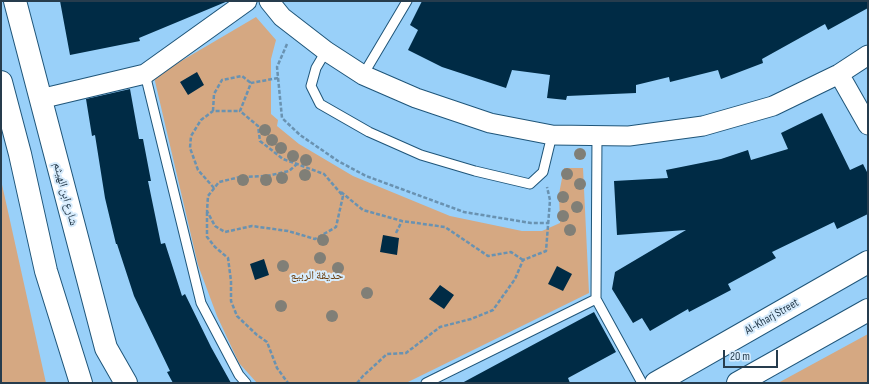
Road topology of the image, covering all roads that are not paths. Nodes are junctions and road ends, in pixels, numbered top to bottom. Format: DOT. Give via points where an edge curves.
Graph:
graph roads {
  1 [pos="15,1"];
  2 [pos="247,1"];
  3 [pos="269,1"];
  4 [pos="407,1"];
  5 [pos="326,51"];
  6 [pos="868,55"];
  7 [pos="145,74"];
  8 [pos="839,74"];
  9 [pos="363,75"];
  10 [pos="1,82"];
  11 [pos="40,99"];
  12 [pos="868,125"];
  13 [pos="552,135"];
  14 [pos="597,135"];
  15 [pos="868,262"];
  16 [pos="596,299"];
  17 [pos="868,310"];
  18 [pos="81,383"];
  19 [pos="126,383"];
  20 [pos="246,383"];
  21 [pos="426,383"];
  22 [pos="642,383"];
  23 [pos="656,383"];
  24 [pos="738,383"];
  1 -- 11 [label="street, شارع ابن الهيثم"];
  2 -- 7 [label="street"];
  3 -- 5 [label="street" via="282,17"];
  4 -- 9 [label="lane"];
  5 -- 9 [label="street"];
  5 -- 13 [label="lane" via="316,68 311,86 320,104 369,132 428,157 530,184 543,172"];
  6 -- 8 [label="street"];
  7 -- 11 [label="street"];
  7 -- 20 [label="lane" via="201,303 239,375"];
  8 -- 12 [label="street"];
  8 -- 14 [label="street" via="773,106 703,126 629,136"];
  9 -- 13 [label="street" via="416,98 490,123"];
  10 -- 18 [label="street" via="46,271"];
  11 -- 19 [label="street, شارع ابن الهيثم" via="106,348"];
  13 -- 14 [label="street"];
  14 -- 16 [label="lane"];
  15 -- 23 [label="street, Al-Kharj Street"];
  16 -- 21 [label="lane"];
  16 -- 22 [label="lane"];
  17 -- 24 [label="street"];
}
